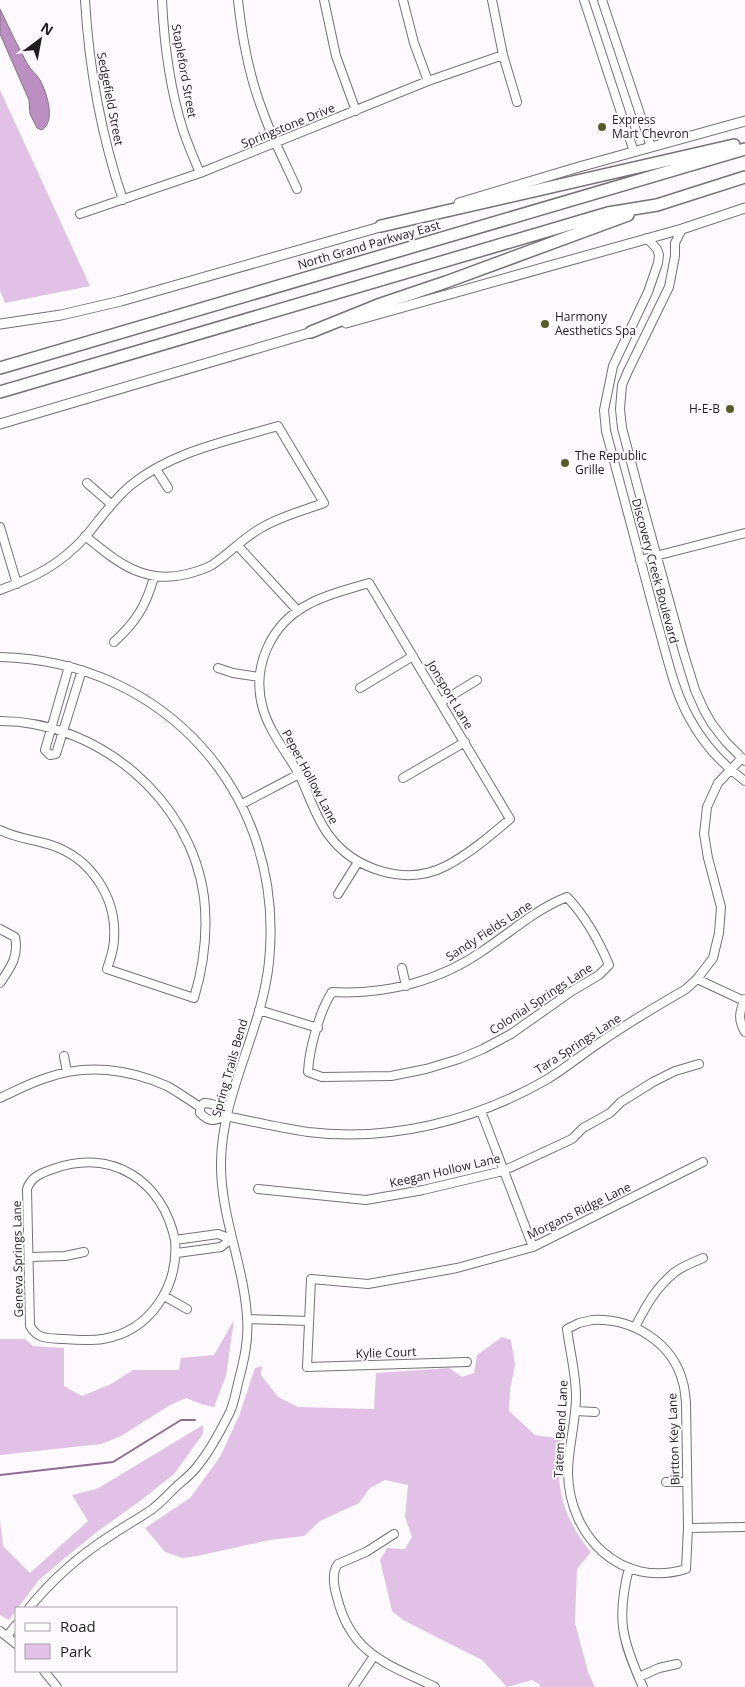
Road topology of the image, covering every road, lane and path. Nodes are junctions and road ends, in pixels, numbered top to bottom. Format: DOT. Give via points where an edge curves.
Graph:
graph roads {
  1 [pos="85,0"];
  2 [pos="162,0"];
  3 [pos="238,0"];
  4 [pos="324,0"];
  5 [pos="404,0"];
  6 [pos="492,0"];
  7 [pos="584,0"];
  8 [pos="602,0"];
  9 [pos="503,55"];
  10 [pos="428,81"];
  11 [pos="517,102"];
  12 [pos="356,111"];
  13 [pos="745,121"];
  14 [pos="745,142"];
  15 [pos="277,143"];
  16 [pos="651,147"];
  17 [pos="745,149"];
  18 [pos="634,152"];
  19 [pos="200,173"];
  20 [pos="745,177"];
  21 [pos="298,189"];
  22 [pos="123,200"];
  23 [pos="657,204"];
  24 [pos="745,208"];
  25 [pos="80,214"];
  26 [pos="381,226"];
  27 [pos="682,229"];
  28 [pos="647,238"];
  29 [pos="0,324"];
  30 [pos="310,332"];
  31 [pos="0,368"];
  32 [pos="0,392"];
  33 [pos="0,424"];
  34 [pos="156,469"];
  35 [pos="87,483"];
  36 [pos="168,488"];
  37 [pos="111,504"];
  38 [pos="0,527"];
  39 [pos="745,533"];
  40 [pos="86,536"];
  41 [pos="238,546"];
  42 [pos="656,556"];
  43 [pos="640,560"];
  44 [pos="154,577"];
  45 [pos="370,583"];
  46 [pos="17,584"];
  47 [pos="0,590"];
  48 [pos="298,611"];
  49 [pos="114,642"];
  50 [pos="683,651"];
  51 [pos="666,654"];
  52 [pos="0,656"];
  53 [pos="414,656"];
  54 [pos="69,666"];
  55 [pos="218,668"];
  56 [pos="82,670"];
  57 [pos="259,677"];
  58 [pos="477,680"];
  59 [pos="360,688"];
  60 [pos="441,702"];
  61 [pos="0,722"];
  62 [pos="50,728"];
  63 [pos="64,732"];
  64 [pos="465,742"];
  65 [pos="743,760"];
  66 [pos="730,770"];
  67 [pos="299,774"];
  68 [pos="403,778"];
  69 [pos="745,781"];
  70 [pos="242,804"];
  71 [pos="510,820"];
  72 [pos="0,830"];
  73 [pos="358,862"];
  74 [pos="338,894"];
  75 [pos="0,929"];
  76 [pos="609,965"];
  77 [pos="402,968"];
  78 [pos="697,980"];
  79 [pos="0,983"];
  80 [pos="406,986"];
  81 [pos="744,1000"];
  82 [pos="259,1010"];
  83 [pos="318,1028"];
  84 [pos="745,1032"];
  85 [pos="64,1056"];
  86 [pos="699,1064"];
  87 [pos="67,1072"];
  88 [pos="0,1098"];
  89 [pos="200,1107"];
  90 [pos="481,1111"];
  91 [pos="226,1116"];
  92 [pos="703,1162"];
  93 [pos="503,1171"];
  94 [pos="258,1189"];
  95 [pos="196,1237"];
  96 [pos="231,1239"];
  97 [pos="175,1240"];
  98 [pos="533,1247"];
  99 [pos="199,1250"];
  100 [pos="84,1252"];
  101 [pos="176,1254"];
  102 [pos="30,1257"];
  103 [pos="703,1258"];
  104 [pos="164,1296"];
  105 [pos="187,1309"];
  106 [pos="247,1319"];
  107 [pos="309,1321"];
  108 [pos="635,1327"];
  109 [pos="467,1362"];
  110 [pos="575,1411"];
  111 [pos="596,1412"];
  112 [pos="666,1482"];
  113 [pos="687,1482"];
  114 [pos="745,1527"];
  115 [pos="688,1528"];
  116 [pos="394,1534"];
  117 [pos="629,1568"];
  118 [pos="686,1569"];
  119 [pos="30,1607"];
  120 [pos="15,1626"];
  121 [pos="3,1634"];
  122 [pos="15,1643"];
  123 [pos="374,1656"];
  124 [pos="677,1664"];
  125 [pos="45,1672"];
  126 [pos="639,1677"];
  127 [pos="57,1687"];
  128 [pos="353,1687"];
  129 [pos="435,1687"];
  130 [pos="644,1687"];
  1 -- 22 [label="street, Sedgefield Street" via="100,114"];
  2 -- 19 [label="street, Stapleford Street" via="175,98 183,130"];
  3 -- 15 [label="street" via="249,68 263,113"];
  4 -- 12 [label="street" via="336,56"];
  5 -- 10 [label="street" via="414,43"];
  6 -- 9 [label="street"];
  7 -- 18 [label="street"];
  8 -- 16 [label="street"];
  9 -- 10 [label="street, Springstone Drive"];
  9 -- 11 [label="street"];
  10 -- 12 [label="street, Springstone Drive"];
  12 -- 15 [label="street, Springstone Drive"];
  13 -- 16 [label="main road, North Grand Parkway East"];
  14 -- 26 [label="highway"];
  15 -- 19 [label="street, Springstone Drive"];
  15 -- 21 [label="street"];
  16 -- 18 [label="main road, North Grand Parkway East"];
  17 -- 31 [label="highway, North Grand Parkway East"];
  18 -- 26 [label="main road, North Grand Parkway East"];
  19 -- 22 [label="street, Springstone Drive"];
  20 -- 23 [label="highway"];
  22 -- 25 [label="street, Springstone Drive"];
  23 -- 30 [label="highway"];
  23 -- 32 [label="highway" via="608,213"];
  24 -- 27 [label="main road"];
  26 -- 29 [label="main road, North Grand Parkway East" via="121,301 61,315"];
  27 -- 28 [label="main road"];
  27 -- 42 [label="street, Discovery Creek Boulevard" via="674,243 674,266 669,287 628,371 622,386 620,409"];
  28 -- 30 [label="main road"];
  28 -- 43 [label="street, Discovery Creek Boulevard" via="659,255 656,269 613,366 604,410 606,431"];
  30 -- 33 [label="main road"];
  34 -- 36 [label="street"];
  34 -- 37 [label="street" via="132,484"];
  34 -- 41 [label="street" via="182,456 278,426 324,504 283,516"];
  35 -- 37 [label="street"];
  37 -- 40 [label="street"];
  38 -- 46 [label="street"];
  39 -- 42 [label="street"];
  40 -- 44 [label="street" via="113,559"];
  40 -- 46 [label="street" via="50,568"];
  41 -- 44 [label="street" via="211,566 196,572"];
  41 -- 48 [label="street"];
  42 -- 43 [label="street"];
  42 -- 50 [label="street, Discovery Creek Boulevard"];
  43 -- 51 [label="street, Discovery Creek Boulevard"];
  44 -- 49 [label="street" via="140,614"];
  45 -- 48 [label="street, Peper Hollow Lane" via="309,604"];
  45 -- 53 [label="street, Jonsport Lane"];
  46 -- 47 [label="street"];
  48 -- 57 [label="street, Peper Hollow Lane" via="273,635 266,648"];
  50 -- 51 [label="street"];
  50 -- 65 [label="street, Discovery Creek Boulevard" via="704,710"];
  51 -- 66 [label="street, Discovery Creek Boulevard" via="689,718"];
  52 -- 54 [label="street, Spring Trails Bend"];
  53 -- 59 [label="street"];
  53 -- 60 [label="street, Jonsport Lane"];
  54 -- 56 [label="street, Spring Trails Bend"];
  54 -- 62 [label="street"];
  55 -- 57 [label="street"];
  56 -- 63 [label="street"];
  56 -- 70 [label="street, Spring Trails Bend" via="110,680 153,703 189,732 216,764"];
  57 -- 67 [label="street, Peper Hollow Lane" via="260,694 269,724"];
  58 -- 60 [label="street"];
  60 -- 64 [label="street, Jonsport Lane"];
  61 -- 62 [label="street"];
  62 -- 63 [label="street"];
  62 -- 63 [label="street" via="45,750 50,755 56,754"];
  63 -- 72 [label="street" via="100,748 143,780 171,814 188,843 203,896 206,924 204,952 194,998 107,969 113,951 114,923 111,905 94,875 67,852"];
  64 -- 68 [label="street"];
  64 -- 71 [label="street, Jonsport Lane"];
  65 -- 66 [label="street, Tara Springs Lane"];
  66 -- 69 [label="street, Discovery Creek Boulevard"];
  66 -- 78 [label="street, Tara Springs Lane" via="714,790 705,816 708,858 721,908 713,958"];
  67 -- 70 [label="street"];
  67 -- 73 [label="street, Peper Hollow Lane" via="328,835"];
  70 -- 82 [label="street, Spring Trails Bend" via="255,835 268,882 269,966"];
  71 -- 73 [label="street, Peper Hollow Lane" via="463,855 427,872 404,875"];
  73 -- 74 [label="street"];
  75 -- 79 [label="street" via="15,937 17,948"];
  76 -- 80 [label="street, Sandy Fields Lane" via="577,908 567,897 458,966"];
  76 -- 83 [label="street, Colonial Springs Lane" via="511,1034 460,1059 426,1069 391,1076 322,1077 308,1072 309,1056"];
  77 -- 80 [label="street"];
  78 -- 81 [label="street"];
  78 -- 90 [label="street, Tara Springs Lane" via="546,1080"];
  80 -- 83 [label="street, Sandy Fields Lane" via="364,993 332,992 324,1004"];
  81 -- 84 [label="street" via="739,1019"];
  82 -- 83 [label="street"];
  82 -- 91 [label="street, Spring Trails Bend"];
  85 -- 87 [label="street"];
  86 -- 93 [label="street, Keegan Hollow Lane" via="653,1082 572,1138"];
  87 -- 88 [label="street" via="47,1077"];
  87 -- 89 [label="street" via="88,1069 126,1072 169,1087"];
  89 -- 91 [label="street" via="211,1103"];
  89 -- 91 [label="street" via="200,1113 206,1119 214,1121"];
  90 -- 91 [label="street, Tara Springs Lane" via="427,1126 356,1134 309,1132"];
  90 -- 93 [label="street"];
  91 -- 96 [label="street, Spring Trails Bend" via="221,1161"];
  92 -- 98 [label="street, Morgans Ridge Lane"];
  93 -- 94 [label="street, Keegan Hollow Lane" via="366,1200"];
  93 -- 98 [label="street"];
  95 -- 96 [label="street" via="218,1234"];
  95 -- 97 [label="street"];
  95 -- 99 [label="street"];
  96 -- 99 [label="street" via="221,1247"];
  96 -- 106 [label="street, Spring Trails Bend"];
  97 -- 101 [label="street"];
  97 -- 102 [label="street, Geneva Springs Lane" via="167,1212 147,1186 116,1166 79,1162 48,1171 29,1183"];
  98 -- 107 [label="street, Morgans Ridge Lane" via="457,1268 368,1284 311,1279"];
  99 -- 101 [label="street"];
  100 -- 102 [label="street"];
  101 -- 104 [label="street" via="174,1272"];
  102 -- 104 [label="street, Geneva Springs Lane" via="30,1326 41,1337 85,1341 121,1334 150,1315"];
  103 -- 108 [label="street" via="676,1271 661,1285 650,1298"];
  104 -- 105 [label="street"];
  106 -- 107 [label="street"];
  106 -- 119 [label="street, Spring Trails Bend" via="245,1359 231,1410 199,1465 153,1509 83,1554"];
  107 -- 109 [label="street, Kylie Court" via="307,1367"];
  108 -- 110 [label="street, Tatem Bend Lane" via="604,1320 579,1323 567,1329 575,1376"];
  108 -- 113 [label="street, Birtton Key Lane" via="666,1350 684,1383"];
  110 -- 111 [label="street"];
  110 -- 117 [label="street, Tatem Bend Lane" via="568,1472 573,1506 580,1523 598,1548"];
  112 -- 113 [label="street"];
  113 -- 115 [label="street, Birtton Key Lane"];
  114 -- 115 [label="street"];
  115 -- 118 [label="street, Birtton Key Lane"];
  116 -- 123 [label="street" via="335,1568 339,1609 356,1640"];
  117 -- 118 [label="street, Tatem Bend Lane" via="655,1574 671,1574"];
  117 -- 126 [label="street" via="622,1597 622,1616 625,1639"];
  120 -- 121 [label="street"];
  121 -- 122 [label="street"];
  123 -- 128 [label="street"];
  123 -- 129 [label="street"];
  124 -- 126 [label="street"];
  125 -- 127 [label="street"];
  126 -- 130 [label="street"];
}
